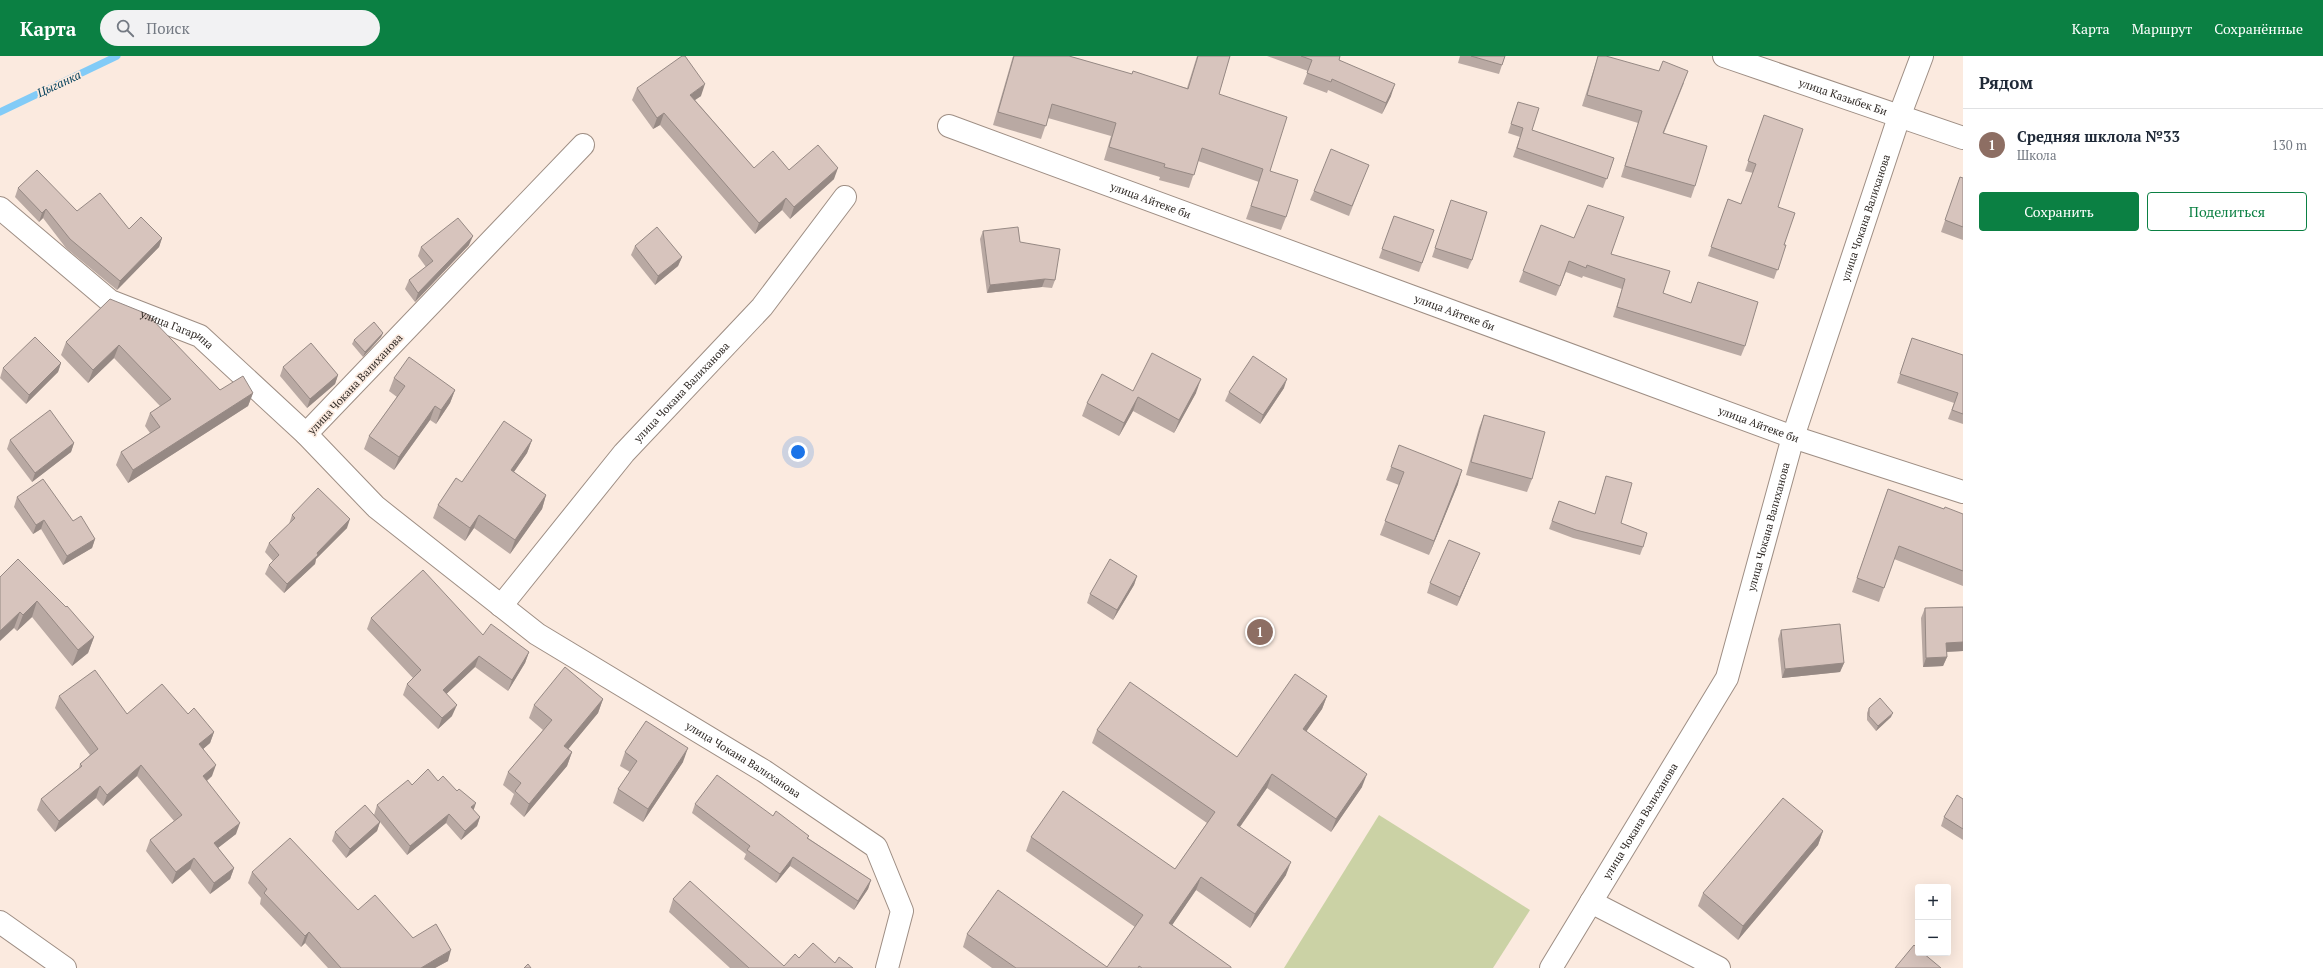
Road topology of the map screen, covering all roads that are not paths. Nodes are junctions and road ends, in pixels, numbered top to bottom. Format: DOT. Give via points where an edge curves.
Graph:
graph roads {
  1 [pos="1724,56"];
  2 [pos="1922,56"];
  3 [pos="1899,117"];
  4 [pos="949,126"];
  5 [pos="1963,138"];
  6 [pos="583,145"];
  7 [pos="845,197"];
  8 [pos="0,208"];
  9 [pos="306,434"];
  10 [pos="1793,437"];
  11 [pos="1963,492"];
  12 [pos="501,606"];
  13 [pos="1591,902"];
  14 [pos="0,922"];
  15 [pos="63,968"];
  16 [pos="887,968"];
  17 [pos="1551,968"];
  18 [pos="1719,968"];
  1 -- 3 [label="street, улица Казыбек Би"];
  2 -- 3 [label="street, улица Чокана Валиханова"];
  3 -- 5 [label="street, улица Казыбек Би"];
  3 -- 10 [label="street, улица Чокана Валиханова"];
  4 -- 10 [label="street, улица Айтеке би"];
  6 -- 9 [label="street, улица Чокана Валиханова"];
  7 -- 12 [label="street, улица Чокана Валиханова" via="762,307 624,453"];
  8 -- 9 [label="street, улица Гагарина" via="110,302 200,336"];
  9 -- 12 [label="street, улица Чокана Валиханова" via="376,507"];
  10 -- 11 [label="street, улица Айтеке би"];
  10 -- 13 [label="street, улица Чокана Валиханова" via="1727,678"];
  12 -- 16 [label="street, улица Чокана Валиханова" via="537,634 764,771 876,846 902,911"];
  13 -- 17 [label="street, улица Чокана Валиханова"];
  13 -- 18 [label="street"];
  14 -- 15 [label="street"];
}
